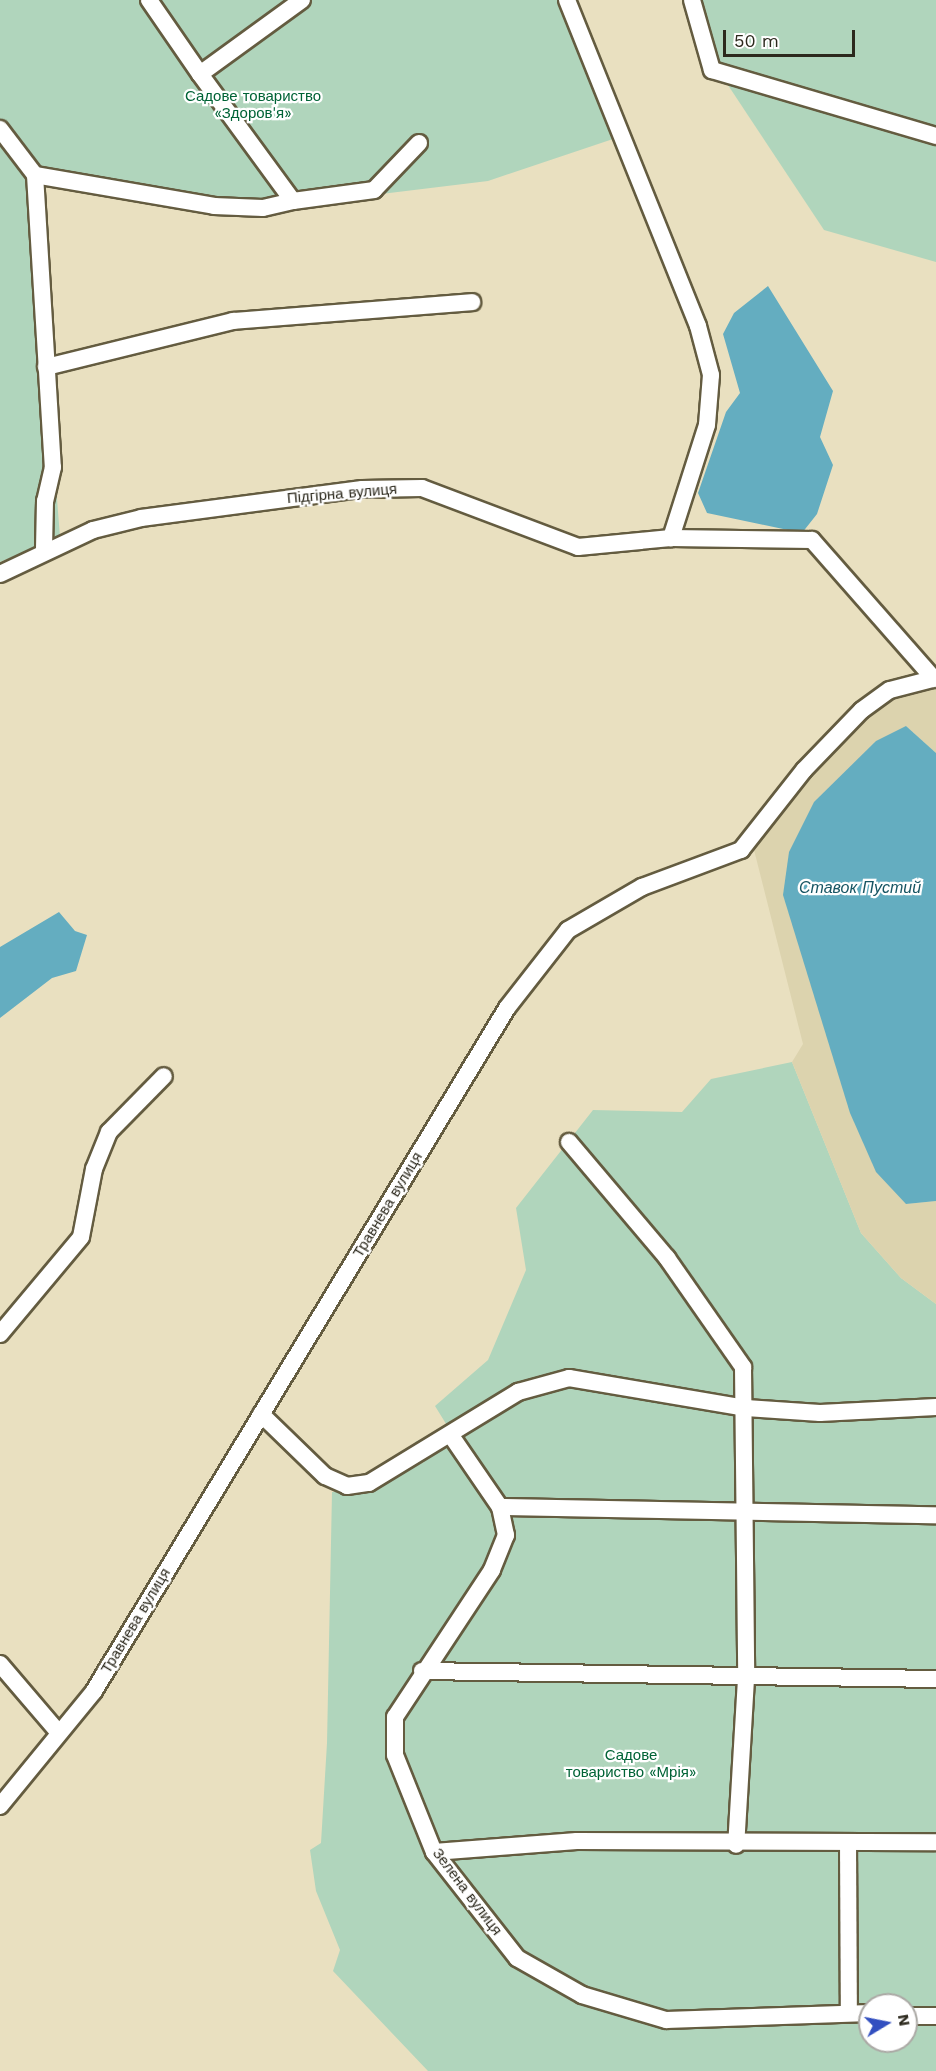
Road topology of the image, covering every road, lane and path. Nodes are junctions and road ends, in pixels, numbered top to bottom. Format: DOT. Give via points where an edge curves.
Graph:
graph roads {
  1 [pos="149,0"];
  2 [pos="302,0"];
  3 [pos="567,0"];
  4 [pos="692,0"];
  5 [pos="200,74"];
  6 [pos="0,129"];
  7 [pos="936,136"];
  8 [pos="419,143"];
  9 [pos="35,175"];
  10 [pos="293,201"];
  11 [pos="472,302"];
  12 [pos="46,367"];
  13 [pos="671,538"];
  14 [pos="44,550"];
  15 [pos="0,574"];
  16 [pos="935,679"];
  17 [pos="164,1076"];
  18 [pos="569,1142"];
  19 [pos="0,1334"];
  20 [pos="936,1407"];
  21 [pos="746,1408"];
  22 [pos="261,1414"];
  23 [pos="452,1437"];
  24 [pos="500,1507"];
  25 [pos="746,1512"];
  26 [pos="936,1515"];
  27 [pos="0,1664"];
  28 [pos="422,1671"];
  29 [pos="936,1678"];
  30 [pos="746,1679"];
  31 [pos="58,1732"];
  32 [pos="0,1806"];
  33 [pos="936,1842"];
  34 [pos="848,1843"];
  35 [pos="736,1845"];
  36 [pos="434,1852"];
  37 [pos="849,2011"];
  38 [pos="858,2012"];
  39 [pos="918,2016"];
  40 [pos="936,2016"];
  1 -- 5 [label="street"];
  2 -- 5 [label="street"];
  3 -- 13 [label="street" via="698,326 711,375 705,435"];
  4 -- 7 [label="street" via="712,70"];
  5 -- 10 [label="street"];
  6 -- 9 [label="street"];
  8 -- 10 [label="street" via="374,190"];
  9 -- 10 [label="street" via="214,206 264,208"];
  9 -- 12 [label="street"];
  11 -- 12 [label="street" via="233,321"];
  12 -- 14 [label="street" via="53,467 45,501"];
  13 -- 14 [label="street, Підгірна вулиця" via="578,547 422,488 141,518"];
  13 -- 16 [label="street, Підгірна вулиця" via="812,540"];
  14 -- 15 [label="street, Підгірна вулиця"];
  16 -- 22 [label="street, Травнева вулиця" via="890,690 862,710 804,770 741,850 642,887 568,930 507,1008"];
  17 -- 19 [label="street" via="109,1132 94,1170 81,1237"];
  18 -- 21 [label="street" via="667,1258 743,1367"];
  20 -- 21 [label="street" via="820,1413"];
  21 -- 23 [label="street" via="569,1378 518,1392"];
  21 -- 25 [label="street"];
  22 -- 23 [label="street" via="325,1476 347,1486 369,1483"];
  22 -- 31 [label="street, Травнева вулиця" via="94,1691"];
  23 -- 24 [label="street, Зелена вулиця"];
  24 -- 25 [label="street"];
  24 -- 28 [label="street, Зелена вулиця" via="506,1535 492,1570"];
  25 -- 26 [label="street"];
  25 -- 30 [label="street"];
  27 -- 31 [label="street"];
  28 -- 30 [label="street"];
  28 -- 36 [label="street, Зелена вулиця" via="394,1717 395,1755"];
  29 -- 30 [label="street"];
  30 -- 35 [label="street"];
  31 -- 32 [label="street, Травнева вулиця"];
  33 -- 34 [label="street"];
  34 -- 35 [label="street"];
  34 -- 37 [label="street"];
  35 -- 36 [label="street" via="577,1841"];
  36 -- 37 [label="street, Зелена вулиця" via="517,1958 582,1995 666,2020"];
  37 -- 38 [label="street, Зелена вулиця"];
  39 -- 40 [label="street"];
}
